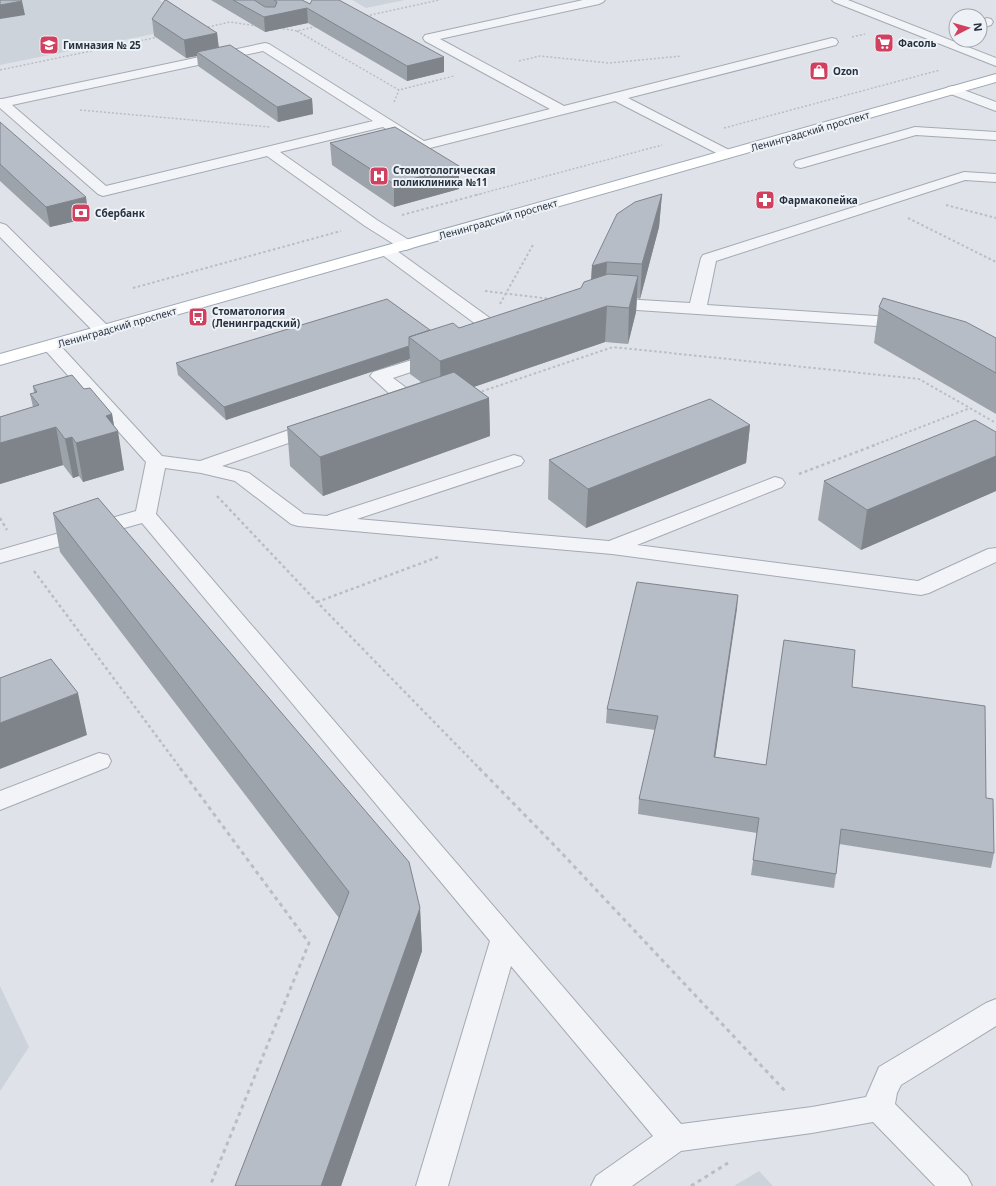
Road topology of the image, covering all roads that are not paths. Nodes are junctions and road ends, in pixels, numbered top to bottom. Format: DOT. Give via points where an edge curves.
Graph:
graph roads {
  1 [pos="599,0"];
  2 [pos="838,0"];
  3 [pos="948,36"];
  4 [pos="938,39"];
  5 [pos="832,42"];
  6 [pos="996,62"];
  7 [pos="996,78"];
  8 [pos="953,90"];
  9 [pos="617,97"];
  10 [pos="996,107"];
  11 [pos="563,111"];
  12 [pos="385,122"];
  13 [pos="996,136"];
  14 [pos="268,151"];
  15 [pos="726,154"];
  16 [pos="801,164"];
  17 [pos="996,178"];
  18 [pos="0,228"];
  19 [pos="406,245"];
  20 [pos="19,247"];
  21 [pos="387,251"];
  22 [pos="0,252"];
  23 [pos="596,306"];
  24 [pos="698,309"];
  25 [pos="924,324"];
  26 [pos="524,328"];
  27 [pos="103,331"];
  28 [pos="51,346"];
  29 [pos="454,351"];
  30 [pos="0,360"];
  31 [pos="367,409"];
  32 [pos="329,422"];
  33 [pos="156,461"];
  34 [pos="514,461"];
  35 [pos="195,466"];
  36 [pos="775,483"];
  37 [pos="146,515"];
  38 [pos="327,522"];
  39 [pos="612,548"];
  40 [pos="996,554"];
  41 [pos="0,558"];
  42 [pos="99,761"];
  43 [pos="0,801"];
  44 [pos="505,938"];
  45 [pos="996,1011"];
  46 [pos="879,1108"];
  47 [pos="674,1138"];
  48 [pos="432,1186"];
  49 [pos="607,1186"];
  50 [pos="956,1186"];
  1 -- 11 [label="street" via="429,38"];
  2 -- 4 [label="street"];
  3 -- 4 [label="street"];
  4 -- 6 [label="street"];
  5 -- 9 [label="street"];
  7 -- 8 [label="main road, Ленинградский проспект"];
  8 -- 10 [label="street"];
  8 -- 15 [label="main road, Ленинградский проспект"];
  9 -- 11 [label="street"];
  9 -- 15 [label="street"];
  11 -- 12 [label="street" via="422,146"];
  12 -- 14 [label="street"];
  12 -- 14 [label="street" via="265,47 2,103 103,191"];
  13 -- 16 [label="street" via="915,131"];
  14 -- 19 [label="street"];
  15 -- 19 [label="main road, Ленинградский проспект"];
  17 -- 24 [label="street" via="964,176 709,258"];
  18 -- 20 [label="street"];
  19 -- 21 [label="main road, Ленинградский проспект"];
  20 -- 22 [label="street"];
  20 -- 27 [label="street"];
  21 -- 26 [label="street" via="491,334"];
  21 -- 27 [label="main road, Ленинградский проспект"];
  23 -- 24 [label="street" via="605,303"];
  24 -- 25 [label="street"];
  27 -- 28 [label="main road, Ленинградский проспект"];
  28 -- 30 [label="main road, Ленинградский проспект"];
  28 -- 33 [label="street"];
  29 -- 31 [label="street" via="379,376 405,396"];
  32 -- 35 [label="street"];
  33 -- 35 [label="street"];
  33 -- 37 [label="street"];
  34 -- 38 [label="street"];
  35 -- 38 [label="street" via="242,477 298,520"];
  36 -- 39 [label="street"];
  37 -- 41 [label="street"];
  37 -- 44 [label="street"];
  38 -- 39 [label="street"];
  39 -- 40 [label="street" via="921,588"];
  42 -- 43 [label="street"];
  44 -- 47 [label="street"];
  44 -- 48 [label="street"];
  45 -- 46 [label="street" via="890,1076 882,1093"];
  46 -- 47 [label="street" via="812,1120"];
  46 -- 50 [label="street"];
  47 -- 49 [label="street"];
}
